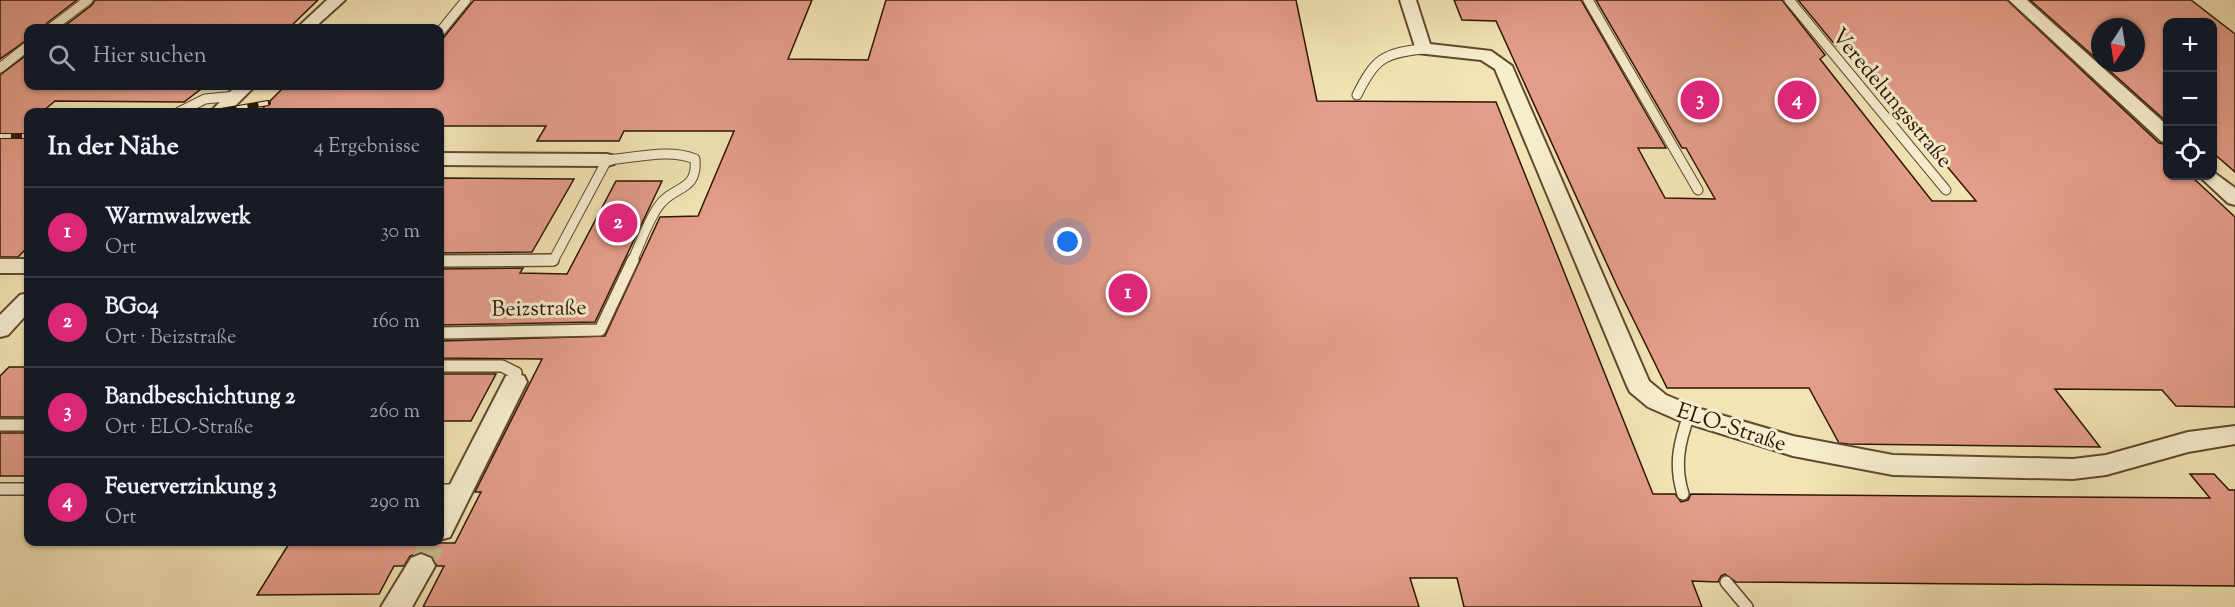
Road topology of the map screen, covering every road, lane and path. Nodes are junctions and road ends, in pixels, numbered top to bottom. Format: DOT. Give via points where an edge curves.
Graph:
graph roads {
  1 [pos="88,0"];
  2 [pos="337,0"];
  3 [pos="466,0"];
  4 [pos="1408,0"];
  5 [pos="1588,0"];
  6 [pos="1789,0"];
  7 [pos="2017,0"];
  8 [pos="56,24"];
  9 [pos="310,24"];
  10 [pos="444,27"];
  11 [pos="24,49"];
  12 [pos="1423,49"];
  13 [pos="0,68"];
  14 [pos="241,91"];
  15 [pos="1357,95"];
  16 [pos="187,108"];
  17 [pos="223,108"];
  18 [pos="2163,132"];
  19 [pos="444,159"];
  20 [pos="607,160"];
  21 [pos="2214,180"];
  22 [pos="1698,190"];
  23 [pos="1946,190"];
  24 [pos="2235,199"];
  25 [pos="444,261"];
  26 [pos="0,266"];
  27 [pos="24,266"];
  28 [pos="24,304"];
  29 [pos="0,329"];
  30 [pos="444,333"];
  31 [pos="444,366"];
  32 [pos="515,382"];
  33 [pos="1689,415"];
  34 [pos="0,425"];
  35 [pos="24,425"];
  36 [pos="2235,435"];
  37 [pos="0,489"];
  38 [pos="24,489"];
  39 [pos="450,490"];
  40 [pos="1683,494"];
  41 [pos="444,508"];
  42 [pos="431,546"];
  43 [pos="1726,582"];
  44 [pos="395,607"];
  45 [pos="1747,607"];
  1 -- 8 [label="lane"];
  2 -- 9 [label="street"];
  3 -- 10 [label="lane"];
  4 -- 12 [label="street"];
  5 -- 22 [label="lane"];
  6 -- 23 [label="lane, Veredelungsstraße"];
  7 -- 18 [label="street"];
  11 -- 13 [label="lane"];
  12 -- 15 [label="lane" via="1391,52 1379,58"];
  12 -- 33 [label="street, ELO-Straße" via="1485,56 1503,66 1639,386 1657,401"];
  14 -- 16 [label="lane" via="205,99"];
  14 -- 17 [label="street"];
  19 -- 20 [label="street, Beizstraße"];
  20 -- 25 [label="lane, Beizstraße" via="554,261"];
  20 -- 30 [label="lane, Beizstraße" via="689,155 694,159 696,175 658,206 600,330"];
  21 -- 24 [label="street"];
  26 -- 27 [label="street"];
  28 -- 29 [label="street"];
  31 -- 32 [label="lane" via="502,366 516,373"];
  32 -- 39 [label="street"];
  33 -- 36 [label="street, ELO-Straße" via="1793,446 1893,465 1936,468 2073,469"];
  33 -- 40 [label="lane" via="1676,451"];
  34 -- 35 [label="lane"];
  37 -- 38 [label="lane"];
  39 -- 41 [label="street"];
  42 -- 44 [label="street"];
  43 -- 45 [label="lane"];
}
